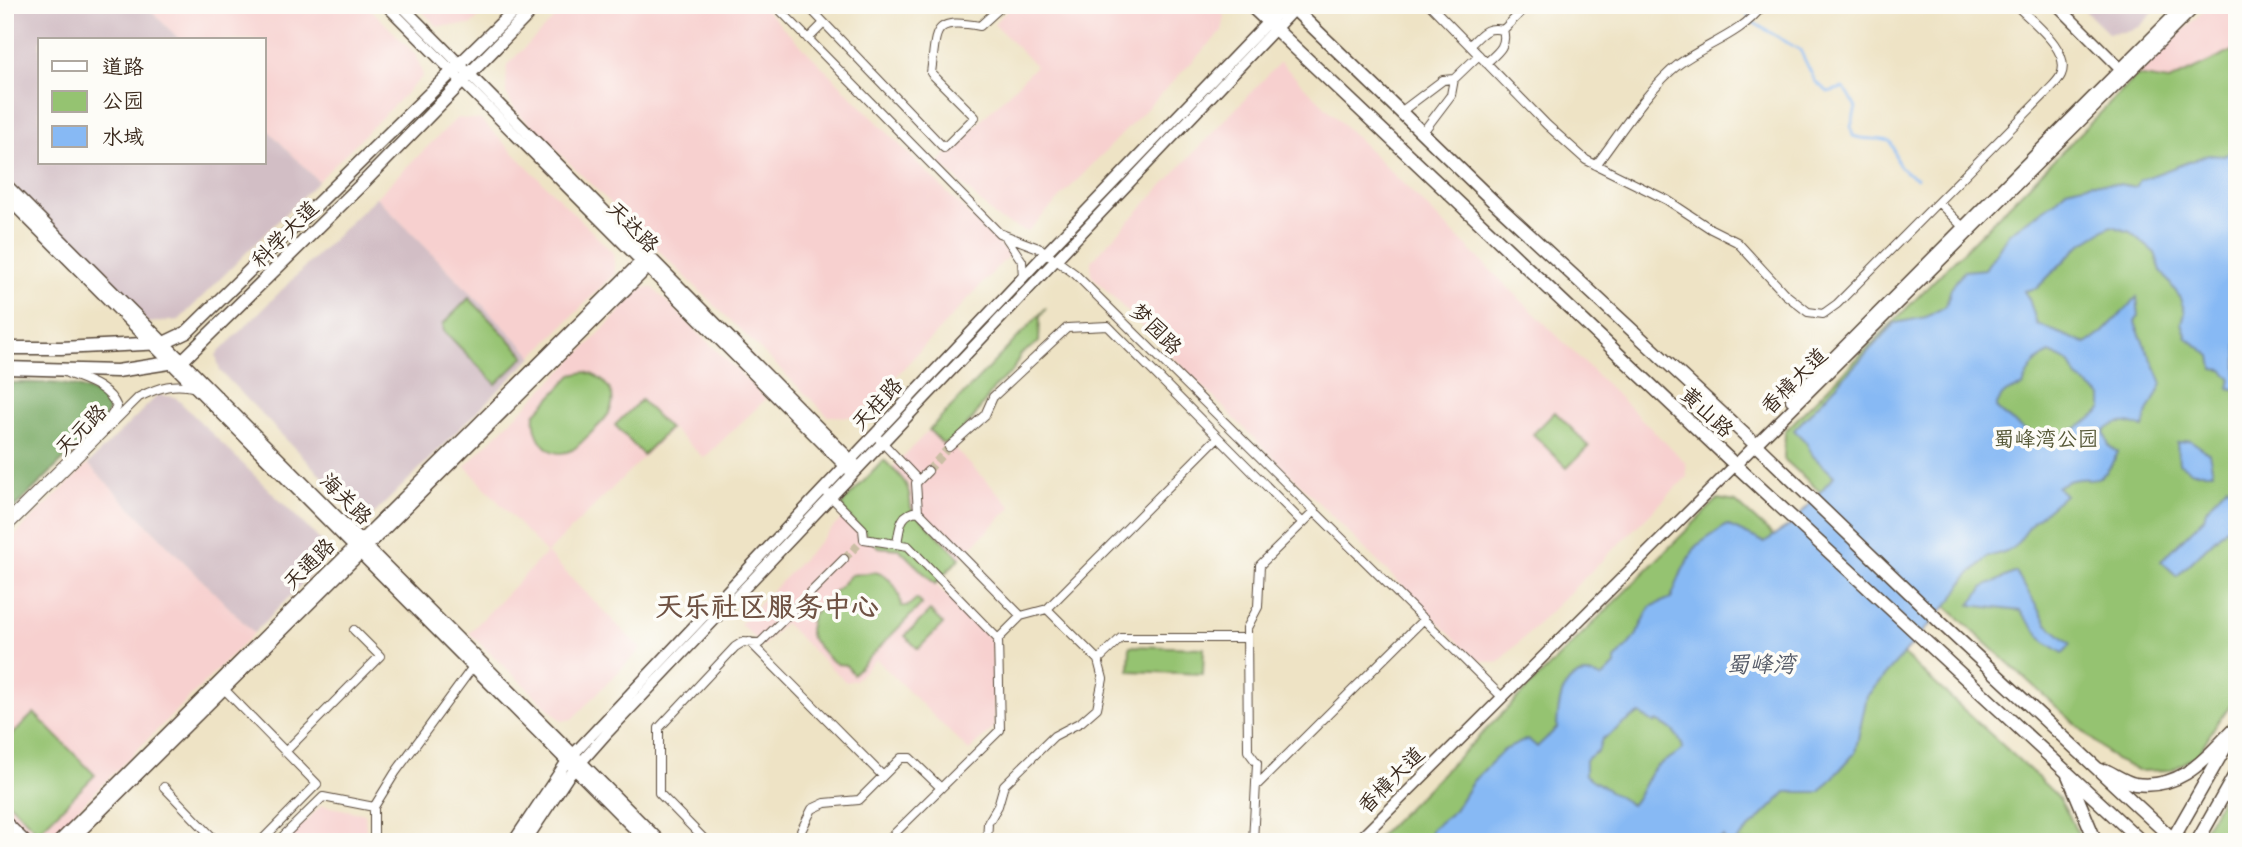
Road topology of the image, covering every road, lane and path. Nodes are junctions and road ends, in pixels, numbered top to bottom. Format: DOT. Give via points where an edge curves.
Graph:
graph roads {
  1 [pos="386,5"];
  2 [pos="401,5"];
  3 [pos="520,5"];
  4 [pos="537,5"];
  5 [pos="775,5"];
  6 [pos="807,5"];
  7 [pos="1003,5"];
  8 [pos="1250,5"];
  9 [pos="1430,5"];
  10 [pos="1528,5"];
  11 [pos="1763,5"];
  12 [pos="2016,5"];
  13 [pos="2057,5"];
  14 [pos="2184,5"];
  15 [pos="2197,5"];
  16 [pos="1290,7"];
  17 [pos="824,23"];
  18 [pos="1271,26"];
  19 [pos="1503,30"];
  20 [pos="808,39"];
  21 [pos="1470,45"];
  22 [pos="1479,55"];
  23 [pos="1486,63"];
  24 [pos="2124,71"];
  25 [pos="461,73"];
  26 [pos="1454,79"];
  27 [pos="1402,111"];
  28 [pos="1423,132"];
  29 [pos="1596,165"];
  30 [pos="5,183"];
  31 [pos="5,196"];
  32 [pos="1939,203"];
  33 [pos="1966,230"];
  34 [pos="1004,237"];
  35 [pos="1052,255"];
  36 [pos="647,262"];
  37 [pos="1023,278"];
  38 [pos="158,343"];
  39 [pos="5,348"];
  40 [pos="176,362"];
  41 [pos="5,368"];
  42 [pos="57,369"];
  43 [pos="196,388"];
  44 [pos="875,435"];
  45 [pos="1218,437"];
  46 [pos="1754,443"];
  47 [pos="884,444"];
  48 [pos="948,447"];
  49 [pos="1733,463"];
  50 [pos="853,468"];
  51 [pos="928,471"];
  52 [pos="918,480"];
  53 [pos="828,494"];
  54 [pos="918,510"];
  55 [pos="1315,511"];
  56 [pos="5,522"];
  57 [pos="1303,523"];
  58 [pos="5,530"];
  59 [pos="897,544"];
  60 [pos="360,547"];
  61 [pos="844,559"];
  62 [pos="1047,609"];
  63 [pos="1021,616"];
  64 [pos="1424,619"];
  65 [pos="354,630"];
  66 [pos="1247,638"];
  67 [pos="998,639"];
  68 [pos="750,642"];
  69 [pos="1098,660"];
  70 [pos="475,663"];
  71 [pos="224,689"];
  72 [pos="1501,695"];
  73 [pos="2237,727"];
  74 [pos="285,752"];
  75 [pos="574,761"];
  76 [pos="2092,764"];
  77 [pos="2065,768"];
  78 [pos="2237,771"];
  79 [pos="883,776"];
  80 [pos="2106,777"];
  81 [pos="1256,786"];
  82 [pos="164,787"];
  83 [pos="941,788"];
  84 [pos="2091,794"];
  85 [pos="374,807"];
  86 [pos="5,821"];
  87 [pos="5,836"];
  88 [pos="2173,841"];
  89 [pos="11,842"];
  90 [pos="26,842"];
  91 [pos="58,842"];
  92 [pos="70,842"];
  93 [pos="217,842"];
  94 [pos="260,842"];
  95 [pos="277,842"];
  96 [pos="374,842"];
  97 [pos="513,842"];
  98 [pos="525,842"];
  99 [pos="648,842"];
  100 [pos="660,842"];
  101 [pos="707,842"];
  102 [pos="805,842"];
  103 [pos="883,842"];
  104 [pos="988,842"];
  105 [pos="1253,842"];
  106 [pos="1349,842"];
  107 [pos="1357,842"];
  108 [pos="2096,842"];
  109 [pos="2142,842"];
  110 [pos="2197,842"];
  1 -- 25 [label="street, 天达路"];
  2 -- 25 [label="street, 天达路"];
  3 -- 25 [label="main road, 科学大道"];
  4 -- 25 [label="main road, 科学大道"];
  5 -- 20 [label="street, 梦园路"];
  6 -- 17 [label="street"];
  7 -- 17 [label="street" via="980,26 955,21 937,32 931,73 975,117 944,148"];
  8 -- 18 [label="main road, 黄山路"];
  9 -- 21 [label="street"];
  10 -- 19 [label="street"];
  11 -- 29 [label="street" via="1738,29 1678,65 1659,83"];
  12 -- 32 [label="street" via="2060,49 2061,75"];
  13 -- 24 [label="street"];
  14 -- 24 [label="street, 香樟大道"];
  15 -- 24 [label="street, 香樟大道"];
  16 -- 18 [label="street, 天柱路"];
  16 -- 27 [label="main road, 黄山路"];
  17 -- 20 [label="street"];
  18 -- 35 [label="street, 天柱路"];
  18 -- 49 [label="main road, 黄山路"];
  19 -- 21 [label="street" via="1483,32"];
  19 -- 23 [label="street" via="1502,48"];
  20 -- 34 [label="street, 梦园路"];
  21 -- 22 [label="street"];
  22 -- 23 [label="street"];
  22 -- 26 [label="street"];
  23 -- 29 [label="street" via="1547,125"];
  24 -- 33 [label="street, 香樟大道"];
  25 -- 36 [label="street, 天达路"];
  25 -- 38 [label="main road, 科学大道" via="187,332"];
  25 -- 40 [label="main road, 科学大道" via="363,183 201,345"];
  26 -- 27 [label="street" via="1443,80"];
  26 -- 28 [label="street" via="1451,95"];
  27 -- 28 [label="main road, 黄山路"];
  28 -- 46 [label="main road, 黄山路"];
  29 -- 32 [label="street" via="1737,242 1785,293 1808,312 1822,314"];
  30 -- 38 [label="street, 海关路"];
  31 -- 38 [label="street, 海关路"];
  32 -- 33 [label="street"];
  33 -- 46 [label="street, 香樟大道"];
  34 -- 35 [label="street, 梦园路"];
  34 -- 37 [label="street" via="1022,261"];
  35 -- 37 [label="street, 天柱路"];
  35 -- 47 [label="street, 天柱路"];
  35 -- 55 [label="street, 梦园路"];
  36 -- 50 [label="street, 天达路"];
  36 -- 60 [label="street, 天通路"];
  37 -- 44 [label="street, 天柱路"];
  38 -- 39 [label="main road, 科学大道"];
  38 -- 40 [label="street, 海关路"];
  40 -- 42 [label="main road" via="117,371"];
  40 -- 43 [label="street, 海关路"];
  40 -- 60 [label="street, 海关路"];
  41 -- 42 [label="main road"];
  42 -- 56 [label="street, 天元路" via="112,395 117,407"];
  43 -- 58 [label="street, 天元路" via="174,385 139,397"];
  43 -- 60 [label="street, 海关路"];
  44 -- 47 [label="street"];
  44 -- 50 [label="street, 天柱路"];
  45 -- 48 [label="street" via="1108,327 1067,328 993,397 985,415"];
  45 -- 57 [label="street"];
  45 -- 62 [label="street"];
  46 -- 49 [label="street, 香樟大道"];
  46 -- 76 [label="main road, 黄山路"];
  47 -- 50 [label="street, 天柱路"];
  47 -- 52 [label="street"];
  49 -- 72 [label="street, 香樟大道"];
  49 -- 77 [label="main road, 黄山路"];
  50 -- 53 [label="street, 天柱路"];
  51 -- 52 [label="street"];
  52 -- 54 [label="street"];
  53 -- 59 [label="street" via="863,529 861,542"];
  53 -- 75 [label="street, 天柱路"];
  54 -- 59 [label="street" via="903,517"];
  54 -- 63 [label="street"];
  55 -- 57 [label="street"];
  55 -- 64 [label="street, 梦园路"];
  57 -- 66 [label="street" via="1260,565 1258,607"];
  59 -- 67 [label="street" via="908,546"];
  60 -- 70 [label="street, 海关路"];
  60 -- 71 [label="street, 天通路"];
  60 -- 91 [label="street, 天通路"];
  61 -- 68 [label="street" via="760,643"];
  62 -- 63 [label="street"];
  62 -- 69 [label="street"];
  63 -- 67 [label="street"];
  64 -- 72 [label="street, 梦园路"];
  64 -- 81 [label="street"];
  65 -- 74 [label="street" via="380,656"];
  66 -- 69 [label="street" via="1121,638"];
  66 -- 81 [label="street" via="1248,751 1257,764"];
  67 -- 83 [label="street" via="1000,730"];
  68 -- 79 [label="street"];
  68 -- 101 [label="street" via="735,647 659,728 659,793"];
  69 -- 104 [label="street" via="1103,679 1097,708 1054,736 1004,785 999,806 988,823"];
  70 -- 75 [label="street, 海关路"];
  70 -- 85 [label="street"];
  71 -- 74 [label="street"];
  71 -- 92 [label="street, 天通路"];
  72 -- 106 [label="street, 香樟大道"];
  72 -- 107 [label="street, 香樟大道"];
  73 -- 76 [label="main road" via="2189,774 2163,783 2133,784"];
  73 -- 88 [label="main road"];
  74 -- 94 [label="street" via="317,784"];
  75 -- 97 [label="street, 天柱路"];
  75 -- 98 [label="street, 天柱路"];
  75 -- 99 [label="street, 海关路"];
  75 -- 100 [label="street, 海关路"];
  76 -- 80 [label="main road, 黄山路"];
  77 -- 84 [label="main road, 黄山路"];
  77 -- 108 [label="main road"];
  78 -- 110 [label="main road"];
  79 -- 83 [label="street" via="901,758 910,758"];
  79 -- 102 [label="street" via="859,800 812,809 801,831"];
  80 -- 84 [label="main road" via="2109,791 2102,799"];
  80 -- 88 [label="main road, 黄山路"];
  81 -- 105 [label="street"];
  82 -- 93 [label="street"];
  83 -- 103 [label="street"];
  84 -- 109 [label="main road, 黄山路"];
  85 -- 95 [label="street" via="323,797"];
  85 -- 96 [label="street"];
  86 -- 90 [label="street"];
  87 -- 89 [label="street"];
}
